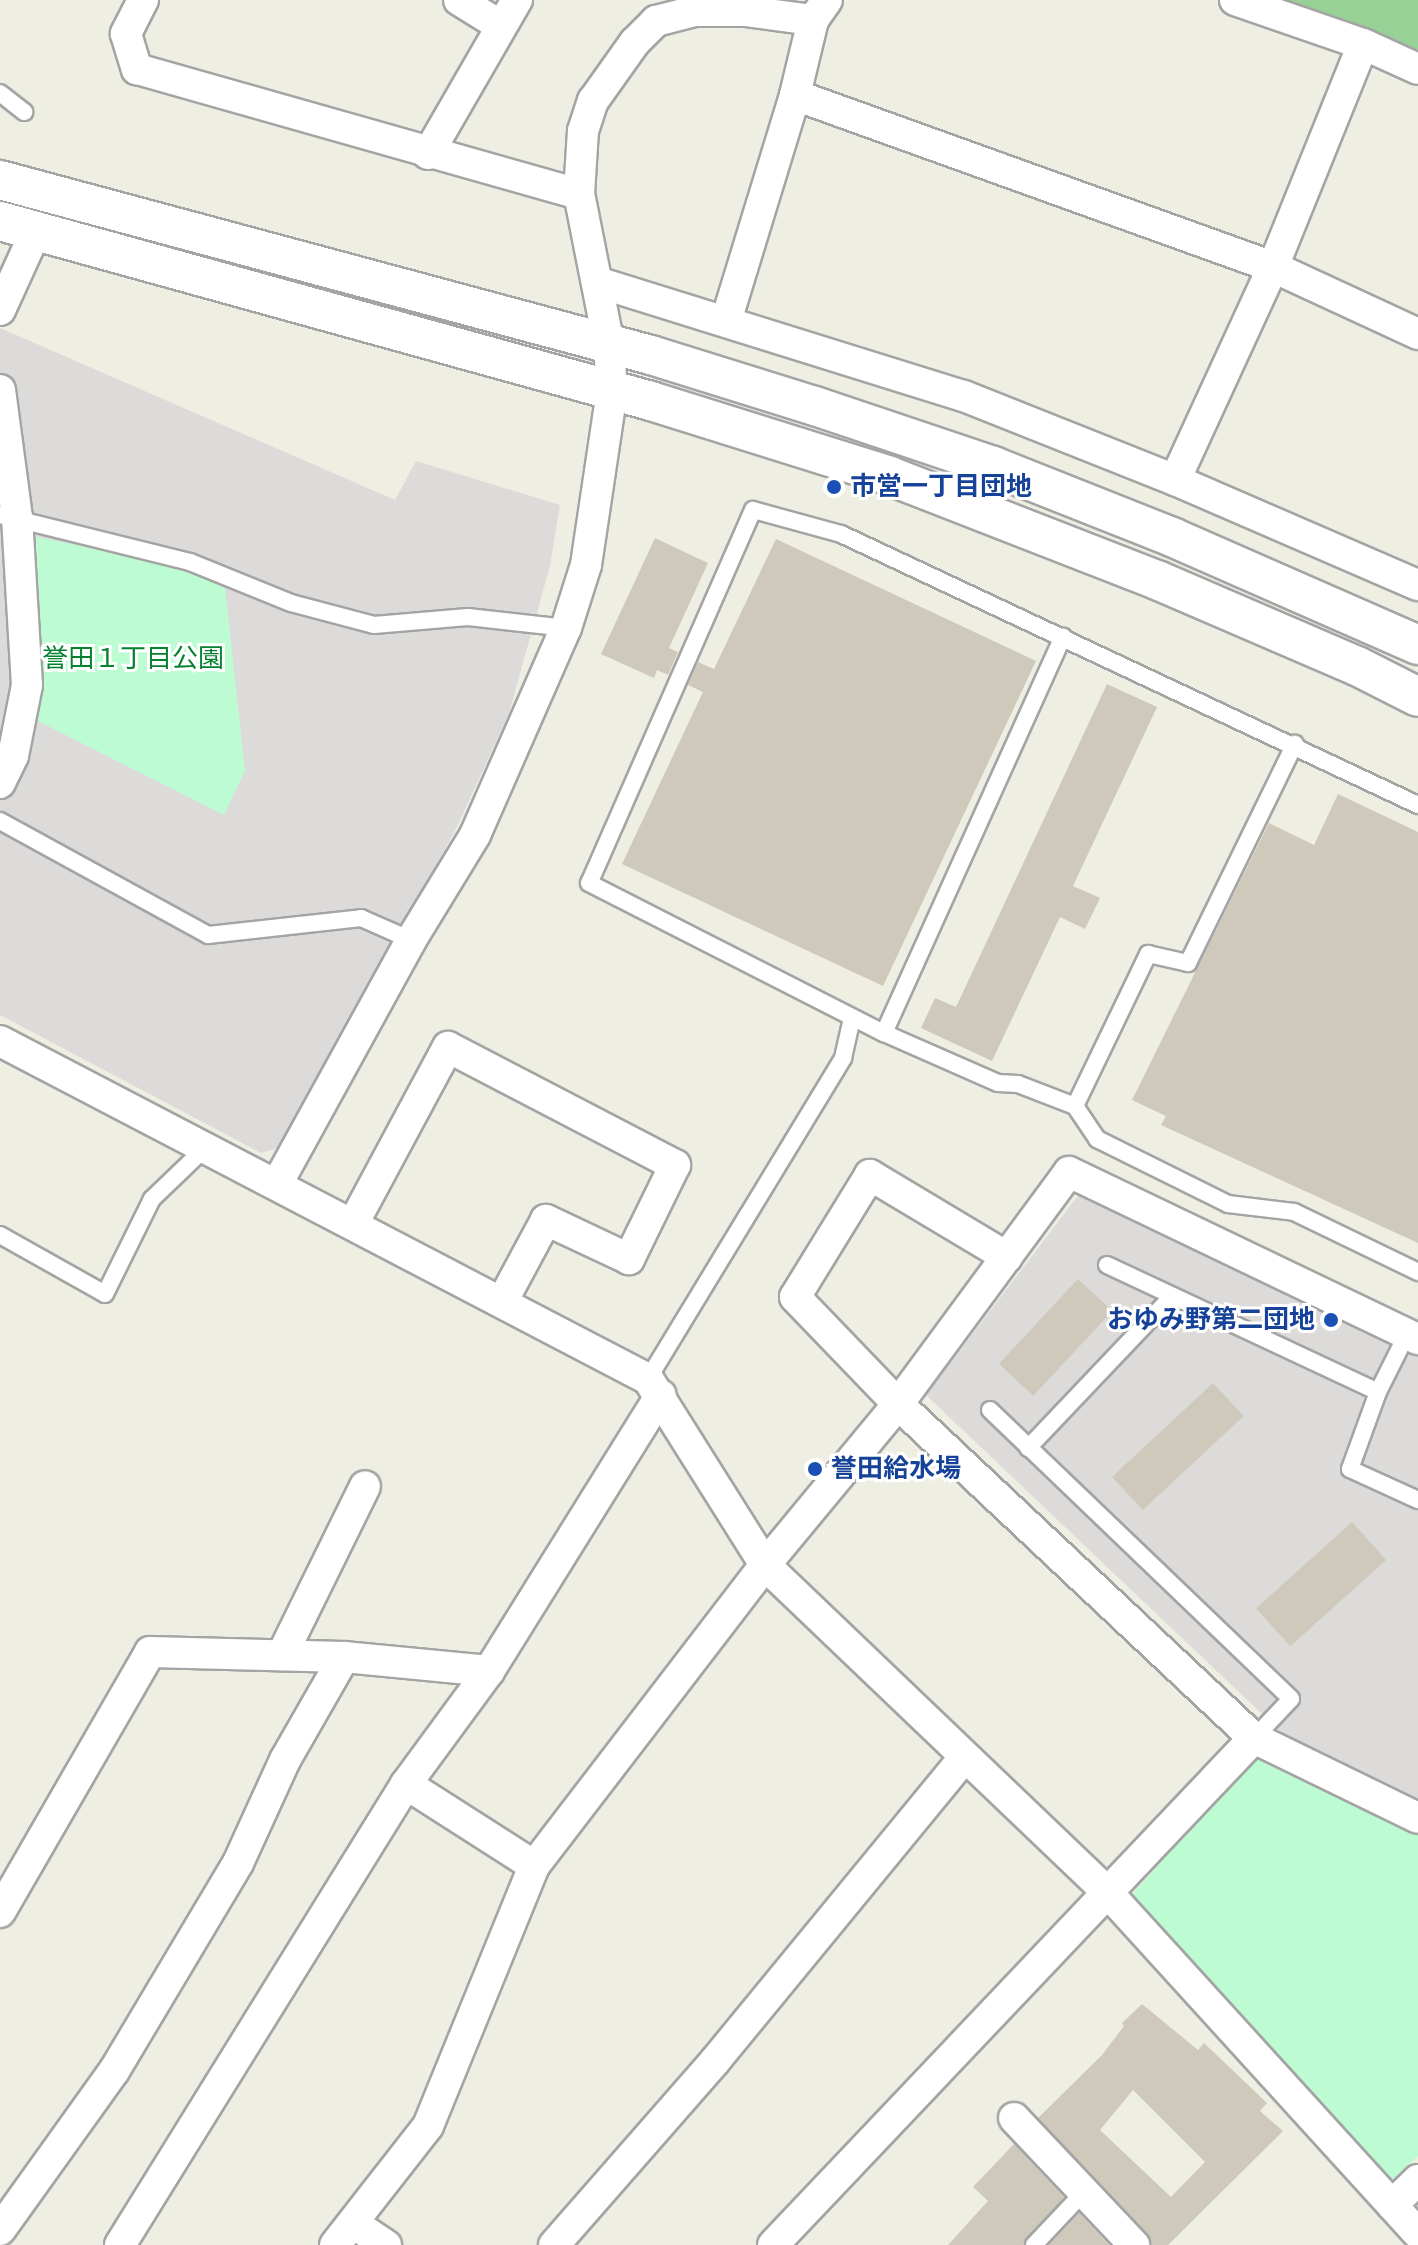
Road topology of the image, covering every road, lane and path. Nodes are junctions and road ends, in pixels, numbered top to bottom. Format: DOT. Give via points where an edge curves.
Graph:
graph roads {
  1 [pos="143,0"];
  2 [pos="459,0"];
  3 [pos="517,0"];
  4 [pos="1235,0"];
  5 [pos="820,10"];
  6 [pos="501,26"];
  7 [pos="1363,44"];
  8 [pos="1418,69"];
  9 [pos="0,93"];
  10 [pos="795,95"];
  11 [pos="24,112"];
  12 [pos="428,154"];
  13 [pos="0,180"];
  14 [pos="579,194"];
  15 [pos="18,226"];
  16 [pos="1273,267"];
  17 [pos="597,282"];
  18 [pos="0,310"];
  19 [pos="726,321"];
  20 [pos="1418,334"];
  21 [pos="609,345"];
  22 [pos="0,390"];
  23 [pos="612,392"];
  24 [pos="1175,480"];
  25 [pos="9,516"];
  26 [pos="1418,585"];
  27 [pos="566,628"];
  28 [pos="1063,636"];
  29 [pos="1418,645"];
  30 [pos="1418,697"];
  31 [pos="1295,744"];
  32 [pos="0,783"];
  33 [pos="1418,805"];
  34 [pos="0,821"];
  35 [pos="411,940"];
  36 [pos="852,1018"];
  37 [pos="884,1033"];
  38 [pos="0,1041"];
  39 [pos="1075,1106"];
  40 [pos="206,1147"];
  41 [pos="277,1184"];
  42 [pos="353,1224"];
  43 [pos="0,1235"];
  44 [pos="1007,1257"];
  45 [pos="1107,1265"];
  46 [pos="1418,1272"];
  47 [pos="1172,1296"];
  48 [pos="502,1302"];
  49 [pos="1412,1336"];
  50 [pos="654,1387"];
  51 [pos="1378,1392"];
  52 [pos="898,1404"];
  53 [pos="990,1410"];
  54 [pos="1028,1448"];
  55 [pos="365,1486"];
  56 [pos="1418,1500"];
  57 [pos="765,1565"];
  58 [pos="282,1655"];
  59 [pos="344,1657"];
  60 [pos="489,1671"];
  61 [pos="1254,1738"];
  62 [pos="964,1758"];
  63 [pos="406,1784"];
  64 [pos="1418,1818"];
  65 [pos="534,1866"];
  66 [pos="1109,1894"];
  67 [pos="0,1912"];
  68 [pos="1014,2118"];
  69 [pos="1418,2180"];
  70 [pos="1083,2193"];
  71 [pos="1392,2205"];
  72 [pos="0,2231"];
  73 [pos="1418,2233"];
  74 [pos="344,2234"];
  75 [pos="17,2245"];
  76 [pos="120,2245"];
  77 [pos="386,2245"];
  78 [pos="554,2245"];
  79 [pos="773,2245"];
  80 [pos="1034,2245"];
  81 [pos="1134,2245"];
  1 -- 12 [label="street" via="126,34 137,69"];
  2 -- 6 [label="street"];
  3 -- 6 [label="street"];
  4 -- 7 [label="street"];
  5 -- 10 [label="street"];
  5 -- 14 [label="street" via="695,11 656,21 593,101 583,131"];
  6 -- 12 [label="street"];
  7 -- 8 [label="street"];
  7 -- 16 [label="street"];
  9 -- 11 [label="lane"];
  10 -- 16 [label="street"];
  10 -- 19 [label="street"];
  12 -- 14 [label="street"];
  13 -- 21 [label="street"];
  14 -- 17 [label="street"];
  15 -- 18 [label="street"];
  15 -- 23 [label="street"];
  16 -- 20 [label="street"];
  16 -- 24 [label="street"];
  17 -- 19 [label="street"];
  17 -- 21 [label="street"];
  19 -- 24 [label="street" via="964,396"];
  21 -- 23 [label="street"];
  21 -- 29 [label="street" via="993,466 1172,537"];
  22 -- 25 [label="street"];
  23 -- 27 [label="street" via="586,565"];
  23 -- 30 [label="street" via="890,476 1157,580"];
  24 -- 26 [label="street"];
  25 -- 27 [label="lane" via="190,562 291,603 374,625 468,617"];
  25 -- 32 [label="street" via="27,685 13,756"];
  27 -- 35 [label="street" via="475,835"];
  28 -- 31 [label="lane"];
  28 -- 36 [label="lane" via="841,534 753,510 589,883"];
  28 -- 37 [label="lane"];
  31 -- 33 [label="lane"];
  31 -- 39 [label="lane" via="1188,963 1148,954"];
  34 -- 35 [label="lane" via="208,935 361,918"];
  35 -- 41 [label="street"];
  36 -- 37 [label="lane"];
  36 -- 50 [label="lane" via="843,1058"];
  37 -- 39 [label="lane" via="998,1083 1018,1084"];
  38 -- 40 [label="street"];
  39 -- 46 [label="lane" via="1097,1139 1228,1204 1294,1212"];
  40 -- 41 [label="street"];
  40 -- 43 [label="lane" via="152,1199 105,1294"];
  41 -- 42 [label="street"];
  42 -- 48 [label="street"];
  42 -- 48 [label="street" via="448,1047 675,1165 629,1259 546,1220"];
  44 -- 49 [label="street" via="1069,1172"];
  44 -- 52 [label="street"];
  44 -- 52 [label="street" via="870,1175 795,1297"];
  45 -- 47 [label="lane"];
  47 -- 51 [label="lane"];
  47 -- 54 [label="lane"];
  48 -- 50 [label="street"];
  49 -- 51 [label="lane"];
  50 -- 57 [label="street"];
  50 -- 60 [label="street"];
  51 -- 56 [label="lane" via="1350,1469"];
  52 -- 57 [label="street"];
  52 -- 61 [label="street"];
  53 -- 54 [label="lane"];
  54 -- 61 [label="lane" via="1291,1699"];
  55 -- 58 [label="street"];
  57 -- 62 [label="street"];
  57 -- 65 [label="street"];
  58 -- 59 [label="street"];
  58 -- 67 [label="street" via="150,1652"];
  59 -- 60 [label="street"];
  59 -- 72 [label="street" via="285,1760 238,1863 121,2058"];
  60 -- 63 [label="street"];
  61 -- 64 [label="street"];
  61 -- 66 [label="street"];
  62 -- 66 [label="street"];
  62 -- 78 [label="street" via="715,2061"];
  63 -- 65 [label="street"];
  63 -- 76 [label="street"];
  65 -- 74 [label="street" via="428,2126"];
  66 -- 71 [label="street"];
  66 -- 79 [label="street"];
  68 -- 70 [label="street"];
  69 -- 71 [label="street"];
  70 -- 80 [label="lane"];
  70 -- 81 [label="street"];
  71 -- 73 [label="street"];
  72 -- 75 [label="street"];
  74 -- 77 [label="street"];
}
